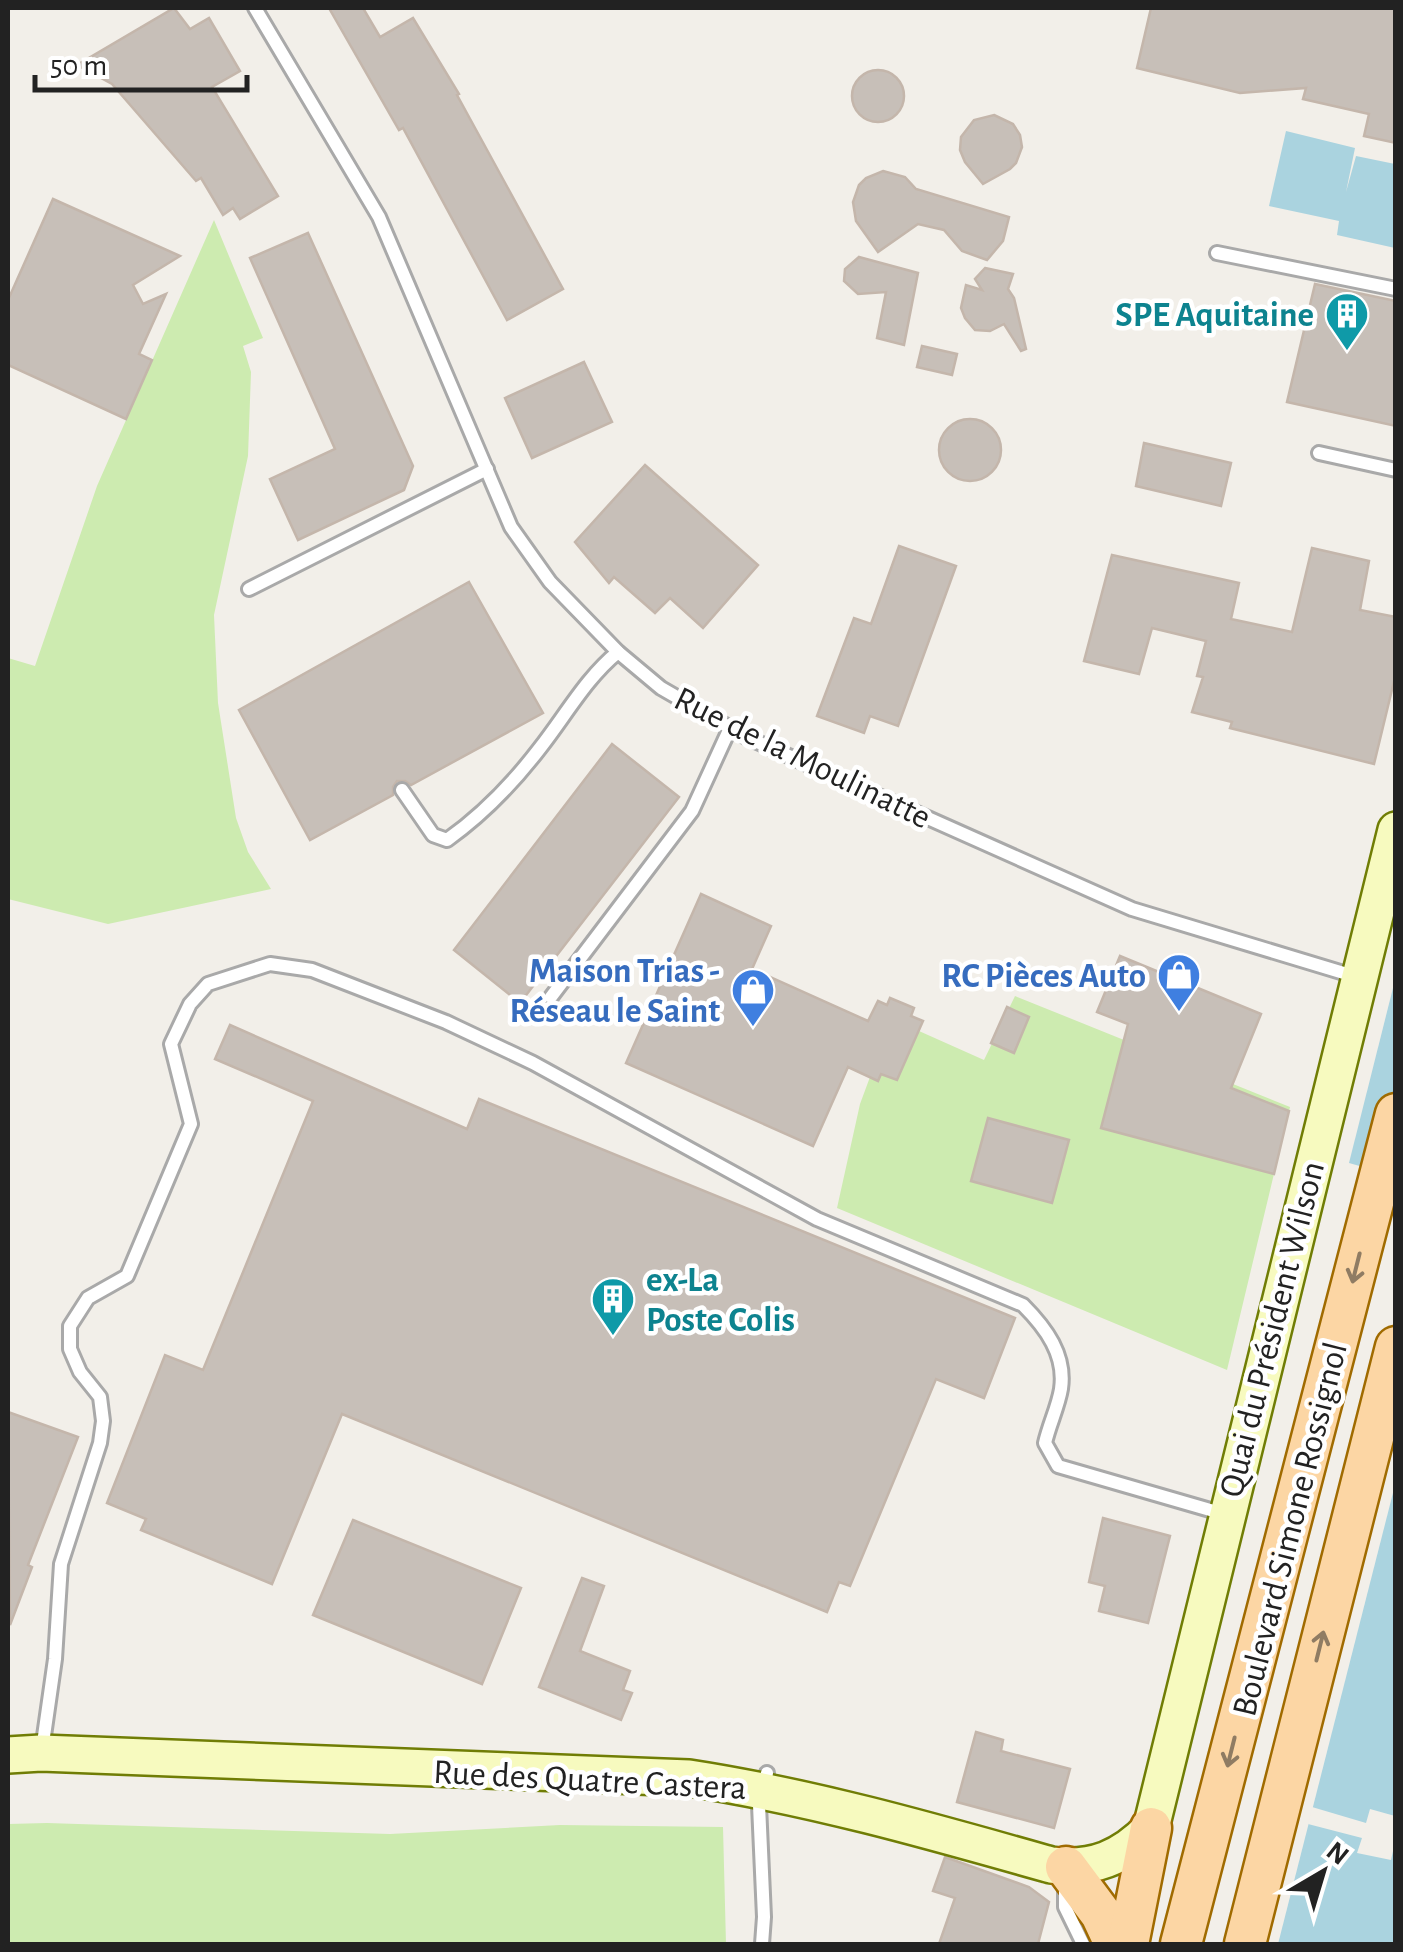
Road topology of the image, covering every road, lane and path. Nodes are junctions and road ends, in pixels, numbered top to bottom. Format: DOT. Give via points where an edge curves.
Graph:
graph roads {
  1 [pos="254,8"];
  2 [pos="1217,253"];
  3 [pos="1396,289"];
  4 [pos="1320,453"];
  5 [pos="488,469"];
  6 [pos="1396,470"];
  7 [pos="249,589"];
  8 [pos="618,652"];
  9 [pos="730,728"];
  10 [pos="402,790"];
  11 [pos="1396,830"];
  12 [pos="1358,978"];
  13 [pos="551,997"];
  14 [pos="1396,1114"];
  15 [pos="1396,1347"];
  16 [pos="1226,1514"];
  17 [pos="24,1754"];
  18 [pos="765,1781"];
  19 [pos="1150,1828"];
  20 [pos="1066,1866"];
  21 [pos="762,1944"];
  22 [pos="1084,1944"];
  23 [pos="1116,1944"];
  24 [pos="1128,1944"];
  25 [pos="1182,1944"];
  26 [pos="1246,1944"];
  1 -- 5 [label="lane, Rue de la Moulinatte" via="380,217"];
  2 -- 3 [label="lane"];
  4 -- 6 [label="lane"];
  5 -- 7 [label="lane"];
  5 -- 8 [label="lane, Rue de la Moulinatte" via="512,526 550,582"];
  8 -- 9 [label="lane, Rue de la Moulinatte" via="660,688"];
  8 -- 10 [label="lane" via="598,667 539,750 447,840 433,835"];
  9 -- 12 [label="lane, Rue de la Moulinatte" via="1132,909"];
  9 -- 13 [label="lane" via="692,811"];
  11 -- 12 [label="street, Quai du Président Wilson"];
  12 -- 16 [label="street, Quai du Président Wilson"];
  14 -- 25 [label="main road, Boulevard Simone Rossignol, one-way"];
  26 -- 15 [label="main road, Boulevard Simone Rossignol, one-way"];
  16 -- 17 [label="lane" via="1058,1466 1045,1443 1061,1388 1059,1358 1047,1329 1023,1305 817,1218 446,1022 312,970 270,964 208,984 190,1004 171,1044 192,1124 127,1276 88,1298 70,1326 70,1349 100,1398 103,1421 61,1564 55,1659"];
  16 -- 19 [label="street, Quai du Président Wilson"];
  17 -- 18 [label="street, Rue des Quatre Castera"];
  18 -- 20 [label="street, Rue des Quatre Castera"];
  18 -- 21 [label="lane" via="758,1805"];
  19 -- 20 [label="street, Rue des Quatre Castera" via="1130,1850 1084,1867"];
  19 -- 24 [label="main road"];
  20 -- 22 [label="lane" via="1065,1907"];
  20 -- 23 [label="main road"];
}
